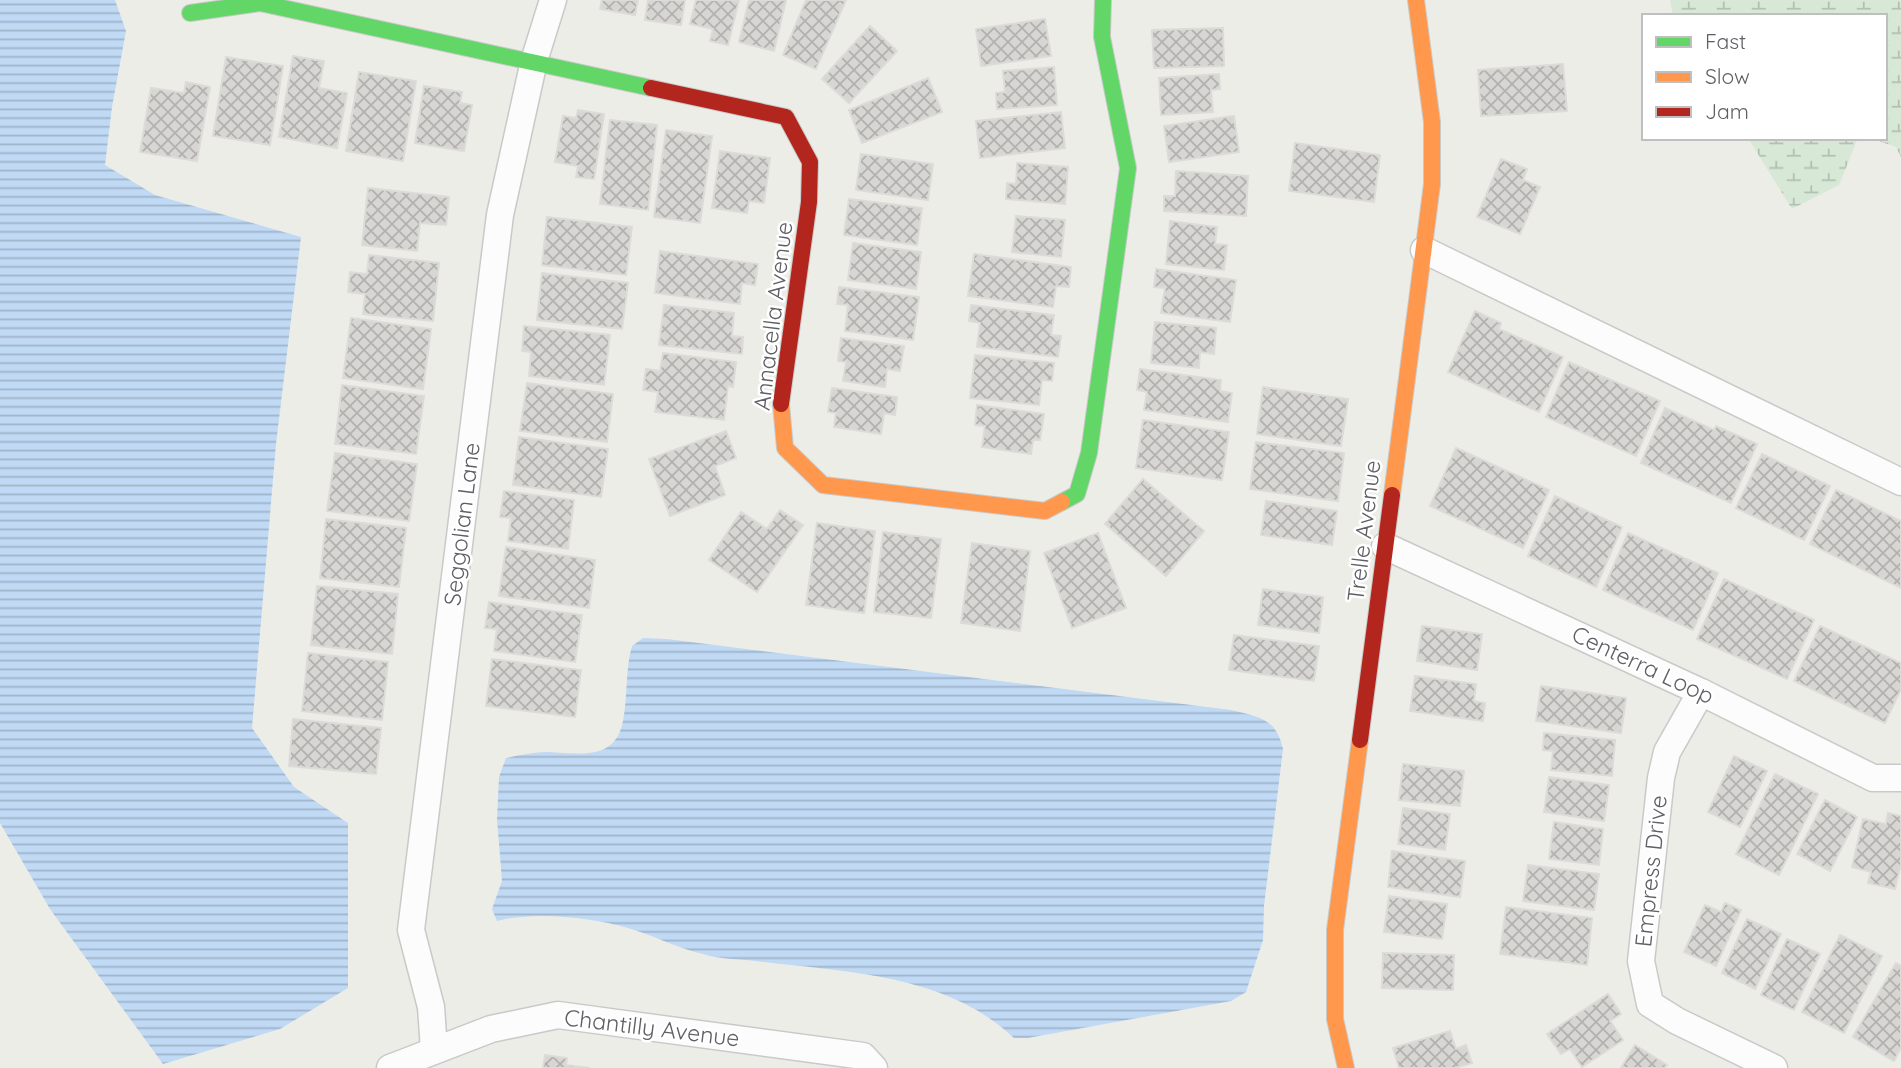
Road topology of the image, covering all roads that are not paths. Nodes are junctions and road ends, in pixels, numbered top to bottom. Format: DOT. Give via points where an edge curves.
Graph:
graph roads {
  1 [pos="552,0"];
  2 [pos="1102,0"];
  3 [pos="1416,0"];
  4 [pos="190,13"];
  5 [pos="534,61"];
  6 [pos="1424,250"];
  7 [pos="1901,482"];
  8 [pos="1385,546"];
  9 [pos="1701,692"];
  10 [pos="1901,778"];
  11 [pos="434,1050"];
  12 [pos="390,1068"];
  13 [pos="874,1068"];
  14 [pos="1346,1068"];
  15 [pos="1774,1068"];
  1 -- 5 [label="street, Seggolian Lane"];
  2 -- 5 [label="street, Annacella Avenue" via="1102,37 1128,168 1089,453 1077,494 1045,511 823,485 785,448 781,399 810,202 810,162 786,117"];
  3 -- 6 [label="street, Trelle Avenue" via="1432,122 1432,184"];
  4 -- 5 [label="street, Annacella Avenue" via="260,3"];
  5 -- 11 [label="street, Seggolian Lane" via="500,215 411,930 431,1007"];
  6 -- 7 [label="street"];
  6 -- 8 [label="street, Trelle Avenue"];
  8 -- 9 [label="street, Centerra Loop"];
  8 -- 14 [label="street, Trelle Avenue" via="1335,930 1335,1019"];
  9 -- 10 [label="street, Centerra Loop" via="1873,778"];
  9 -- 15 [label="street, Empress Drive" via="1667,752 1661,778 1641,961 1650,1004"];
  11 -- 12 [label="street, Chantilly Avenue"];
  11 -- 13 [label="street, Chantilly Avenue" via="491,1029 558,1015 863,1056"];
}
